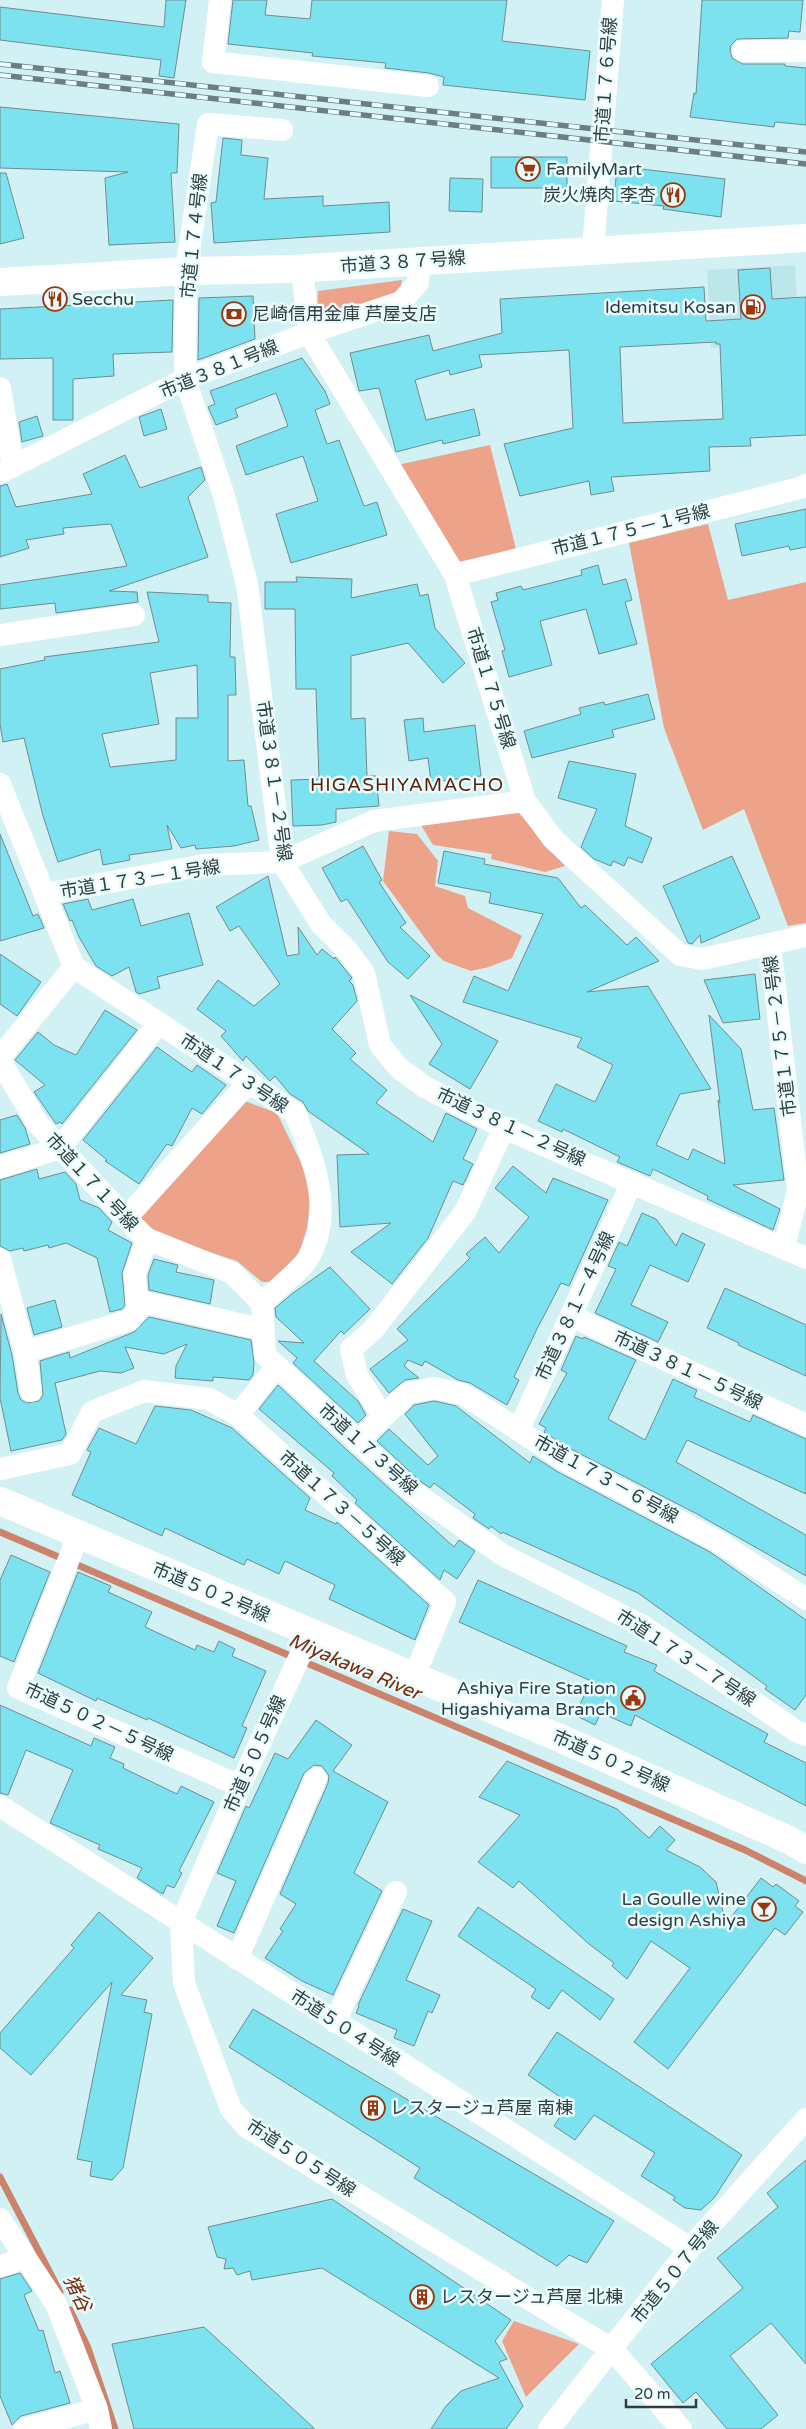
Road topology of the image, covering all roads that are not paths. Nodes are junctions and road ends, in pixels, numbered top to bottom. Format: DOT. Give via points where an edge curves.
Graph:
graph roads {
  1 [pos="220,0"];
  2 [pos="612,0"];
  3 [pos="744,51"];
  4 [pos="806,52"];
  5 [pos="428,86"];
  6 [pos="282,130"];
  7 [pos="806,238"];
  8 [pos="593,250"];
  9 [pos="418,260"];
  10 [pos="302,268"];
  11 [pos="186,271"];
  12 [pos="0,282"];
  13 [pos="309,333"];
  14 [pos="185,379"];
  15 [pos="0,388"];
  16 [pos="7,470"];
  17 [pos="806,484"];
  18 [pos="455,575"];
  19 [pos="134,615"];
  20 [pos="0,635"];
  21 [pos="0,784"];
  22 [pos="525,801"];
  23 [pos="282,862"];
  24 [pos="45,894"];
  25 [pos="806,936"];
  26 [pos="770,944"];
  27 [pos="74,967"];
  28 [pos="159,1023"];
  29 [pos="0,1057"];
  30 [pos="0,1061"];
  31 [pos="249,1082"];
  32 [pos="504,1128"];
  33 [pos="60,1148"];
  34 [pos="0,1167"];
  35 [pos="632,1182"];
  36 [pos="126,1218"];
  37 [pos="147,1239"];
  38 [pos="784,1247"];
  39 [pos="806,1258"];
  40 [pos="0,1259"];
  41 [pos="143,1303"];
  42 [pos="262,1303"];
  43 [pos="571,1316"];
  44 [pos="264,1330"];
  45 [pos="25,1352"];
  46 [pos="276,1366"];
  47 [pos="31,1391"];
  48 [pos="238,1415"];
  49 [pos="382,1417"];
  50 [pos="806,1425"];
  51 [pos="519,1429"];
  52 [pos="357,1442"];
  53 [pos="0,1469"];
  54 [pos="0,1501"];
  55 [pos="485,1542"];
  56 [pos="71,1553"];
  57 [pos="806,1599"];
  58 [pos="302,1651"];
  59 [pos="414,1678"];
  60 [pos="806,1735"];
  61 [pos="316,1778"];
  62 [pos="240,1786"];
  63 [pos="0,1806"];
  64 [pos="806,1850"];
  65 [pos="396,1892"];
  66 [pos="181,1923"];
  67 [pos="237,1959"];
  68 [pos="335,2022"];
  69 [pos="806,2119"];
  70 [pos="0,2219"];
  71 [pos="690,2248"];
  72 [pos="26,2258"];
  73 [pos="0,2266"];
  74 [pos="613,2350"];
  75 [pos="99,2419"];
  76 [pos="24,2429"];
  77 [pos="550,2429"];
  78 [pos="681,2429"];
  1 -- 5 [label="street" via="213,62"];
  2 -- 8 [label="street, 市道１７６号線"];
  3 -- 4 [label="street"];
  6 -- 11 [label="street, 市道１７４号線" via="208,124"];
  7 -- 8 [label="street, 市道３８７号線"];
  8 -- 9 [label="street, 市道３８７号線"];
  9 -- 10 [label="street, 市道３８７号線"];
  9 -- 13 [label="street, 市道３８１号線" via="418,283 401,302"];
  10 -- 11 [label="street, 市道３８７号線"];
  10 -- 13 [label="street, 市道１７５号線"];
  11 -- 12 [label="street, 市道３８７号線"];
  11 -- 14 [label="street, 市道１７４号線"];
  13 -- 14 [label="street, 市道３８１号線"];
  13 -- 18 [label="street, 市道１７５号線"];
  14 -- 16 [label="street, 市道３８１号線"];
  14 -- 23 [label="street, 市道３８１－２号線" via="224,496 247,584"];
  15 -- 16 [label="street"];
  17 -- 18 [label="street, 市道１７５－１号線"];
  18 -- 22 [label="street, 市道１７５号線"];
  19 -- 20 [label="street"];
  21 -- 24 [label="street"];
  22 -- 23 [label="street, 市道１７３－１号線" via="374,821"];
  22 -- 26 [label="street, 市道１７５号線" via="553,839 680,955 702,959"];
  23 -- 24 [label="street, 市道１７３－１号線" via="204,865"];
  23 -- 32 [label="street, 市道３８１－２号線" via="321,924 364,973 380,1044 399,1068 426,1087"];
  24 -- 27 [label="street"];
  25 -- 26 [label="street, 市道１７５号線"];
  26 -- 38 [label="street, 市道１７５－２号線" via="798,1191"];
  27 -- 28 [label="street, 市道１７３号線"];
  27 -- 29 [label="street"];
  28 -- 31 [label="street, 市道１７３号線"];
  28 -- 33 [label="street"];
  30 -- 33 [label="street, 市道１７１号線" via="38,1124"];
  31 -- 36 [label="street"];
  31 -- 42 [label="street, 市道１７３号線" via="295,1113 321,1192 320,1225 306,1260"];
  32 -- 35 [label="street, 市道３８１－２号線"];
  32 -- 49 [label="street" via="465,1212 373,1330 351,1349 357,1375"];
  33 -- 34 [label="street"];
  33 -- 36 [label="street, 市道１７１号線"];
  35 -- 38 [label="street, 市道３８１－２号線"];
  35 -- 43 [label="street, 市道３８１－４号線"];
  36 -- 37 [label="street, 市道１７１号線"];
  37 -- 41 [label="street" via="135,1273 136,1300"];
  37 -- 42 [label="street, 市道１７１号線" via="232,1273"];
  38 -- 39 [label="street, 市道３８１－２号線"];
  40 -- 45 [label="street"];
  41 -- 44 [label="street"];
  41 -- 45 [label="street" via="130,1320"];
  42 -- 44 [label="street, 市道１７３号線"];
  43 -- 50 [label="street, 市道３８１－５号線"];
  43 -- 51 [label="street, 市道３８１－４号線"];
  44 -- 46 [label="street, 市道１７３号線" via="265,1355"];
  45 -- 47 [label="street"];
  46 -- 48 [label="street"];
  46 -- 52 [label="street, 市道１７３号線"];
  48 -- 53 [label="street, 市道１７３－５号線" via="209,1400 144,1391 92,1412 70,1454"];
  48 -- 59 [label="street, 市道１７３－５号線" via="445,1602"];
  49 -- 51 [label="street, 市道１７３－６号線" via="408,1393 434,1388 463,1394"];
  49 -- 52 [label="street, 市道１７３－６号線"];
  51 -- 57 [label="street, 市道１７３－６号線" via="564,1460 716,1541"];
  52 -- 55 [label="street, 市道１７３号線" via="412,1491"];
  54 -- 56 [label="street, 市道５０２号線"];
  55 -- 60 [label="street, 市道１７３－７号線" via="503,1555 643,1626"];
  56 -- 58 [label="street, 市道５０２号線"];
  56 -- 62 [label="street, 市道５０２－５号線" via="18,1688"];
  58 -- 59 [label="street, 市道５０２号線"];
  58 -- 62 [label="street, 市道５０５号線"];
  59 -- 64 [label="street, 市道５０２号線"];
  61 -- 67 [label="street"];
  62 -- 66 [label="street, 市道５０５号線"];
  63 -- 66 [label="street, 市道５０４号線"];
  65 -- 68 [label="street"];
  66 -- 67 [label="street, 市道５０４号線"];
  66 -- 74 [label="street, 市道５０５号線" via="184,1983 231,2109 247,2127"];
  67 -- 68 [label="street, 市道５０４号線"];
  68 -- 71 [label="street, 市道５０４号線"];
  69 -- 71 [label="street, 市道５０７号線"];
  70 -- 72 [label="street"];
  71 -- 74 [label="street, 市道５０７号線"];
  72 -- 73 [label="street"];
  72 -- 75 [label="street" via="56,2304"];
  74 -- 77 [label="street, 市道５０７号線"];
  74 -- 78 [label="street, 市道５０５号線"];
  75 -- 76 [label="street"];
}
